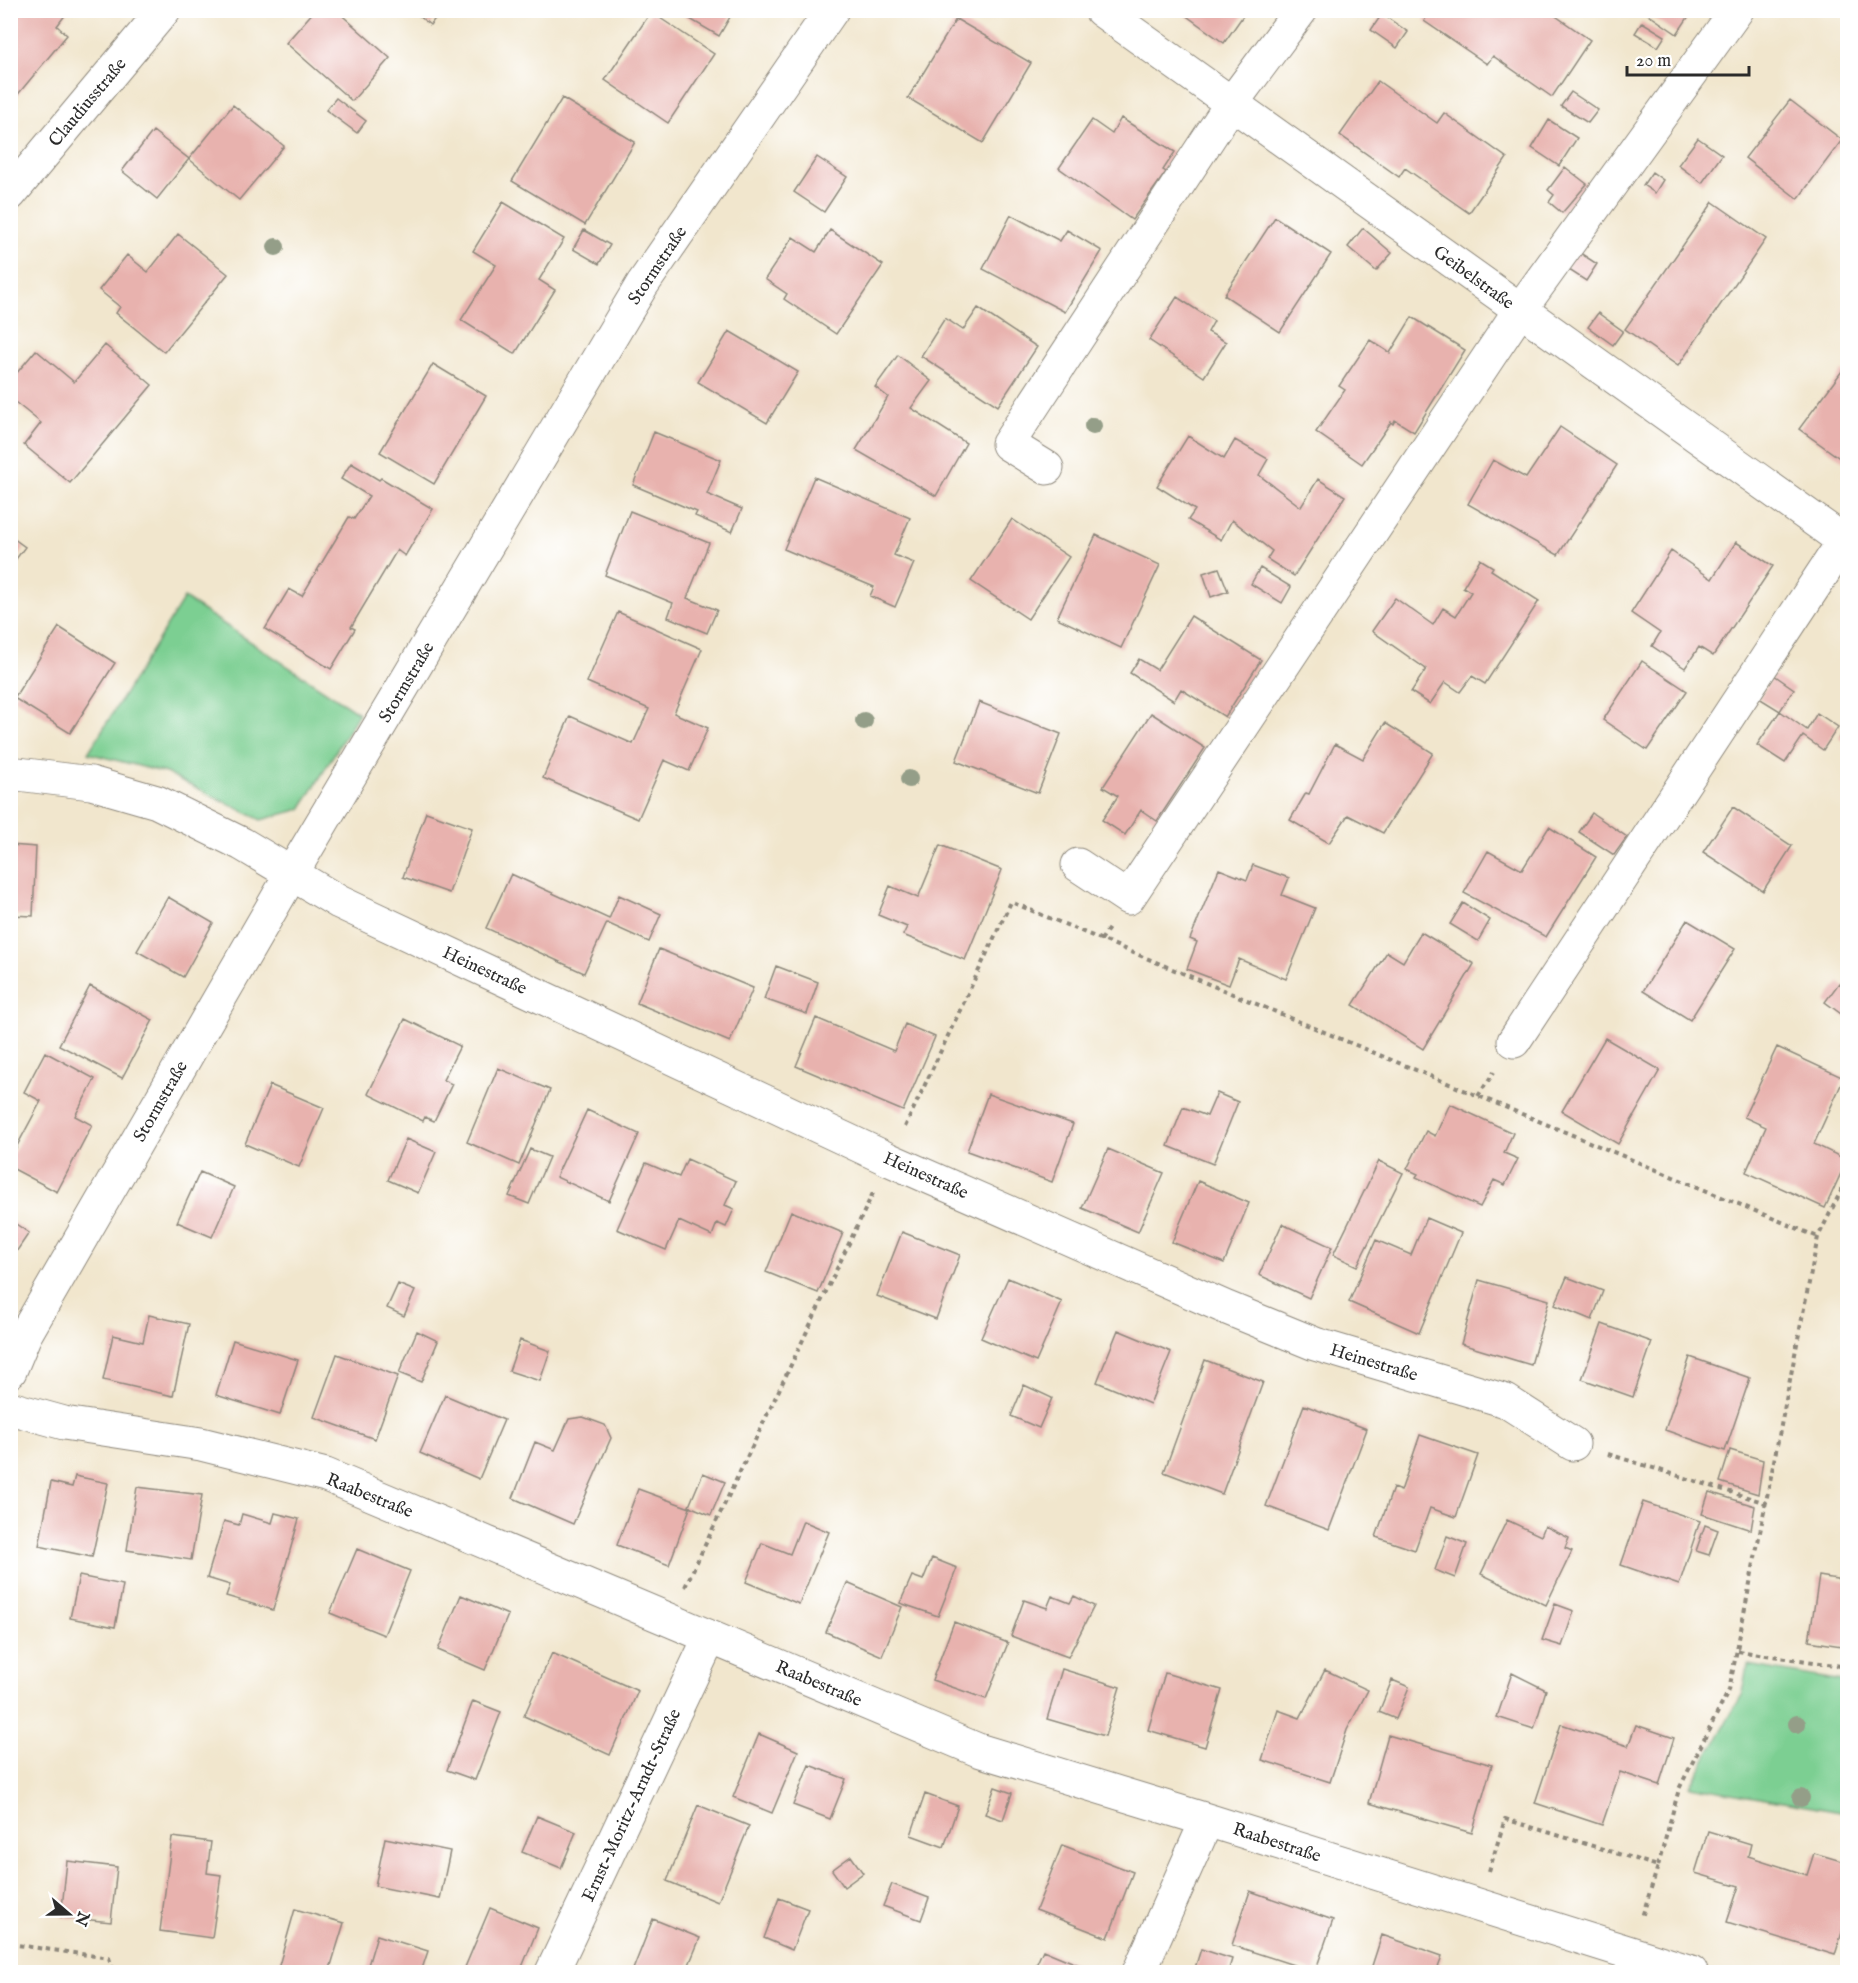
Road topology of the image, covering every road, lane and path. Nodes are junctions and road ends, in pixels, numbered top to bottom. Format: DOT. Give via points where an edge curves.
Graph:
graph roads {
  1 [pos="164,10"];
  2 [pos="832,10"];
  3 [pos="1101,10"];
  4 [pos="1301,10"];
  5 [pos="1737,10"];
  6 [pos="1231,104"];
  7 [pos="10,194"];
  8 [pos="1521,310"];
  9 [pos="1047,468"];
  10 [pos="1846,540"];
  11 [pos="10,773"];
  12 [pos="1078,866"];
  13 [pos="292,873"];
  14 [pos="1514,1041"];
  15 [pos="890,1160"];
  16 [pos="1848,1177"];
  17 [pos="1818,1237"];
  18 [pos="10,1371"];
  19 [pos="10,1408"];
  20 [pos="1573,1444"];
  21 [pos="1626,1460"];
  22 [pos="1766,1503"];
  23 [pos="669,1620"];
  24 [pos="710,1637"];
  25 [pos="1738,1651"];
  26 [pos="1848,1667"];
  27 [pos="1207,1820"];
  28 [pos="10,1851"];
  29 [pos="16,1851"];
  30 [pos="1658,1866"];
  31 [pos="1478,1906"];
  32 [pos="10,1944"];
  33 [pos="1631,1954"];
  34 [pos="114,1972"];
  35 [pos="552,1972"];
  36 [pos="1138,1972"];
  37 [pos="1691,1972"];
  1 -- 7 [label="street, Claudiusstraße"];
  2 -- 13 [label="street, Stormstraße" via="642,285"];
  3 -- 6 [label="street, Geibelstraße"];
  4 -- 6 [label="street"];
  5 -- 8 [label="street"];
  6 -- 8 [label="street, Geibelstraße"];
  6 -- 9 [label="street" via="1008,444"];
  8 -- 10 [label="street, Geibelstraße"];
  8 -- 12 [label="street" via="1128,898"];
  10 -- 14 [label="street"];
  11 -- 13 [label="street, Heinestraße" via="91,783 157,802 242,843"];
  13 -- 15 [label="street, Heinestraße" via="339,902"];
  13 -- 18 [label="street, Stormstraße" via="25,1335"];
  15 -- 17 [label="path" via="1011,902"];
  15 -- 20 [label="street, Heinestraße" via="1315,1344 1506,1401"];
  15 -- 23 [label="path"];
  16 -- 17 [label="path"];
  17 -- 22 [label="path"];
  19 -- 23 [label="street, Raabestraße" via="64,1423 201,1444 326,1475"];
  21 -- 22 [label="path"];
  22 -- 25 [label="path"];
  23 -- 24 [label="street, Raabestraße"];
  24 -- 27 [label="street, Raabestraße" via="978,1750"];
  24 -- 35 [label="street, Ernst-Moritz-Arndt-Straße"];
  25 -- 26 [label="path"];
  25 -- 30 [label="path" via="1729,1690 1679,1789"];
  27 -- 31 [label="street, Raabestraße"];
  27 -- 36 [label="street"];
  28 -- 29 [label="path"];
  30 -- 31 [label="path" via="1504,1819"];
  30 -- 33 [label="path"];
  31 -- 33 [label="street, Raabestraße"];
  32 -- 34 [label="path" via="109,1958"];
  33 -- 37 [label="street"];
}
